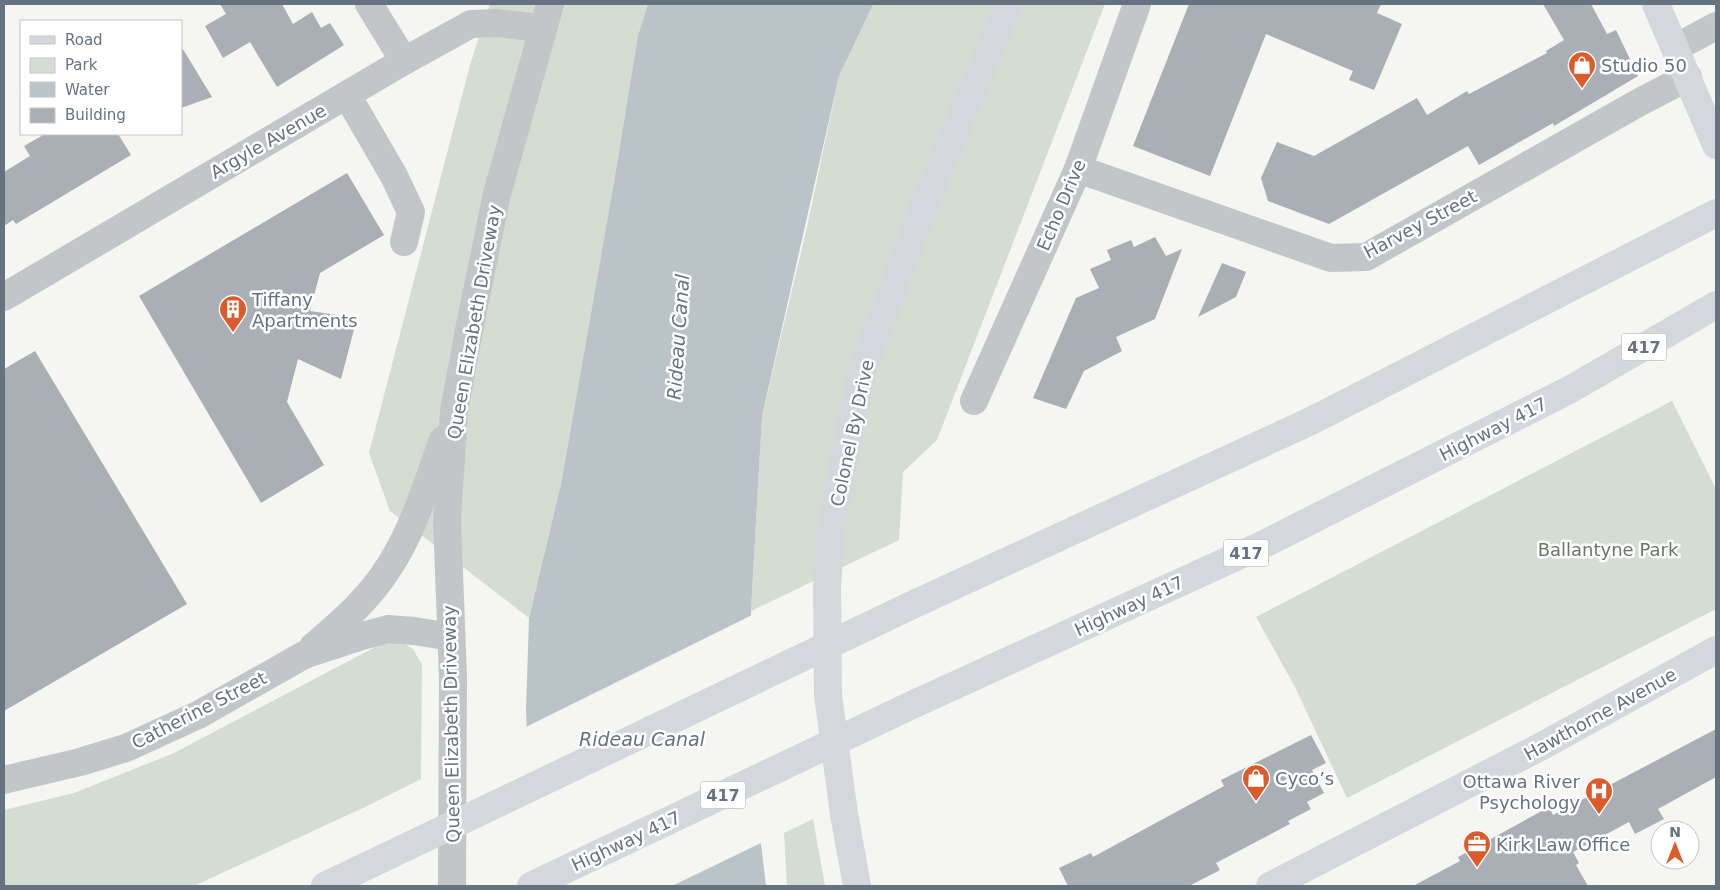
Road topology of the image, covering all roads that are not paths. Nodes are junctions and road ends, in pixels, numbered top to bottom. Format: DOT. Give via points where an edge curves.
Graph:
graph roads {
  1 [pos="370,4"];
  2 [pos="1009,4"];
  3 [pos="1137,4"];
  4 [pos="1656,4"];
  5 [pos="546,16"];
  6 [pos="1716,26"];
  7 [pos="1675,48"];
  8 [pos="404,61"];
  9 [pos="1688,77"];
  10 [pos="347,95"];
  11 [pos="1716,145"];
  12 [pos="1078,169"];
  13 [pos="1716,212"];
  14 [pos="404,242"];
  15 [pos="4,297"];
  16 [pos="1716,305"];
  17 [pos="974,401"];
  18 [pos="454,411"];
  19 [pos="451,637"];
  20 [pos="1716,650"];
  21 [pos="304,655"];
  22 [pos="4,780"];
  23 [pos="325,886"];
  24 [pos="452,886"];
  25 [pos="531,886"];
  26 [pos="857,886"];
  27 [pos="1270,886"];
  1 -- 8 [label="street"];
  2 -- 26 [label="main road, Colonel By Drive" via="929,194 861,374 831,530 827,586 828,695"];
  3 -- 12 [label="street, Echo Drive"];
  4 -- 7 [label="main road"];
  5 -- 8 [label="street, Argyle Avenue" via="471,24"];
  5 -- 18 [label="street, Queen Elizabeth Driveway" via="497,194"];
  6 -- 7 [label="street"];
  7 -- 9 [label="main road"];
  8 -- 10 [label="street, Argyle Avenue"];
  9 -- 11 [label="main road"];
  9 -- 12 [label="street, Harvey Street" via="1366,257 1331,258"];
  10 -- 14 [label="street" via="411,212"];
  10 -- 15 [label="street, Argyle Avenue"];
  12 -- 17 [label="street, Echo Drive"];
  13 -- 23 [label="main road" via="1311,421 910,606"];
  16 -- 25 [label="main road, Highway 417 / 417" via="1571,389 1260,546 914,704"];
  18 -- 19 [label="street, Queen Elizabeth Driveway" via="447,520"];
  18 -- 21 [label="street" via="413,523 389,568 361,604"];
  19 -- 21 [label="street" via="388,630"];
  19 -- 24 [label="street, Queen Elizabeth Driveway"];
  20 -- 27 [label="main road, Hawthorne Avenue" via="1542,746"];
  21 -- 22 [label="street, Catherine Street" via="198,715 150,738 80,762"];
}
